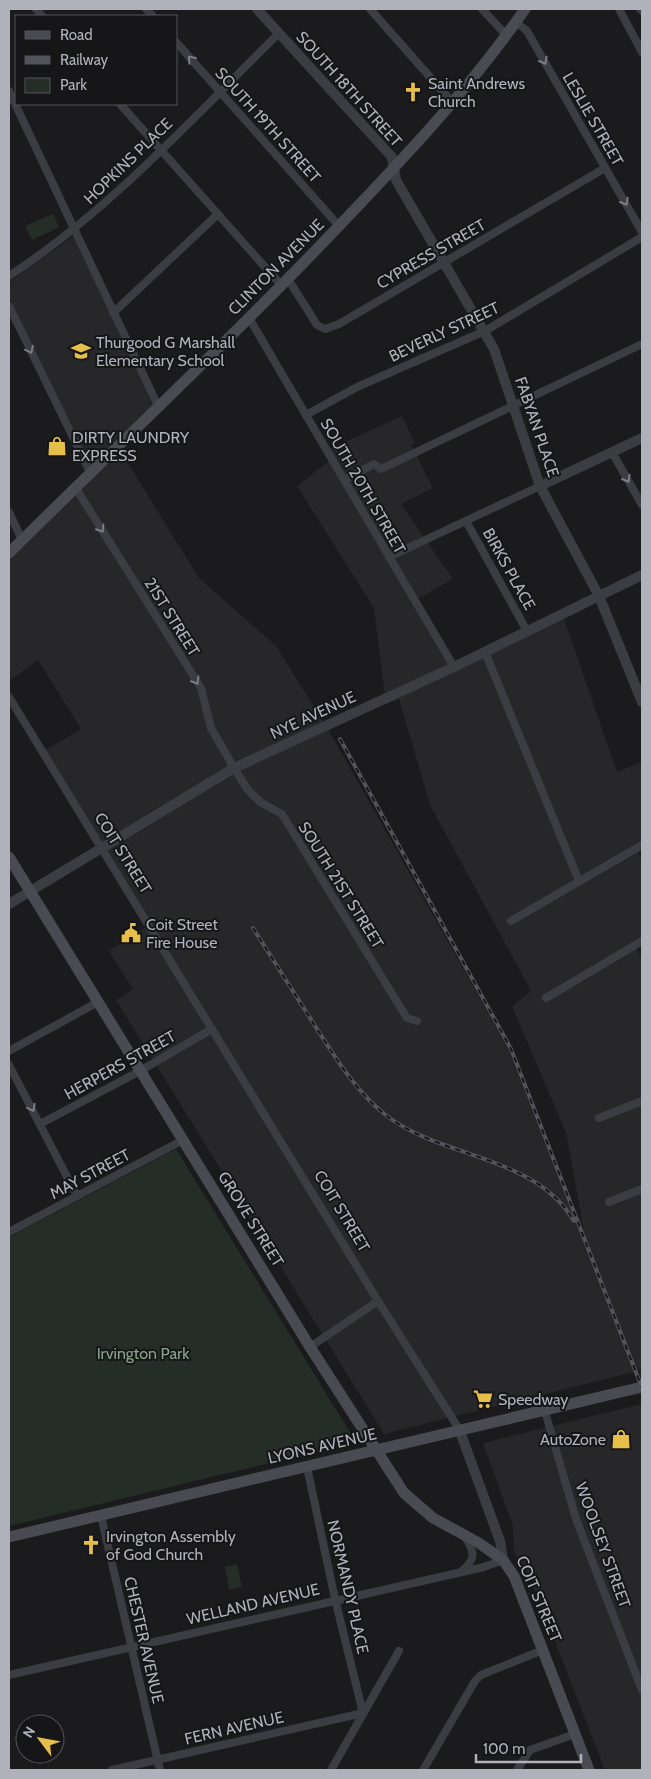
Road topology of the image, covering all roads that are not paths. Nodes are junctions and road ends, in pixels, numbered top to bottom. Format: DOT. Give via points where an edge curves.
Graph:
graph roads {
  1 [pos="258,9"];
  2 [pos="370,9"];
  3 [pos="482,9"];
  4 [pos="525,9"];
  5 [pos="619,9"];
  6 [pos="516,22"];
  7 [pos="279,33"];
  8 [pos="507,36"];
  9 [pos="178,44"];
  10 [pos="642,52"];
  11 [pos="9,91"];
  12 [pos="220,91"];
  13 [pos="452,102"];
  14 [pos="15,104"];
  15 [pos="15,105"];
  16 [pos="121,105"];
  17 [pos="160,149"];
  18 [pos="394,168"];
  19 [pos="605,168"];
  20 [pos="218,214"];
  21 [pos="339,226"];
  22 [pos="73,231"];
  23 [pos="642,232"];
  24 [pos="642,237"];
  25 [pos="445,263"];
  26 [pos="9,276"];
  27 [pos="285,282"];
  28 [pos="9,306"];
  29 [pos="113,313"];
  30 [pos="249,318"];
  31 [pos="485,331"];
  32 [pos="642,344"];
  33 [pos="158,406"];
  34 [pos="514,406"];
  35 [pos="306,415"];
  36 [pos="642,438"];
  37 [pos="612,452"];
  38 [pos="90,472"];
  39 [pos="344,480"];
  40 [pos="540,486"];
  41 [pos="75,487"];
  42 [pos="642,505"];
  43 [pos="9,512"];
  44 [pos="466,521"];
  45 [pos="22,540"];
  46 [pos="9,553"];
  47 [pos="389,557"];
  48 [pos="642,575"];
  49 [pos="599,596"];
  50 [pos="527,631"];
  51 [pos="485,652"];
  52 [pos="454,667"];
  53 [pos="9,697"];
  54 [pos="642,702"];
  55 [pos="234,768"];
  56 [pos="642,845"];
  57 [pos="101,849"];
  58 [pos="9,858"];
  59 [pos="579,881"];
  60 [pos="31,892"];
  61 [pos="9,904"];
  62 [pos="511,921"];
  63 [pos="642,941"];
  64 [pos="546,998"];
  65 [pos="98,1002"];
  66 [pos="417,1021"];
  67 [pos="212,1029"];
  68 [pos="9,1051"];
  69 [pos="9,1065"];
  70 [pos="140,1072"];
  71 [pos="642,1101"];
  72 [pos="599,1118"];
  73 [pos="40,1124"];
  74 [pos="183,1140"];
  75 [pos="642,1189"];
  76 [pos="77,1196"];
  77 [pos="609,1202"];
  78 [pos="9,1232"];
  79 [pos="378,1301"];
  80 [pos="310,1347"];
  81 [pos="642,1387"];
  82 [pos="544,1408"];
  83 [pos="459,1429"];
  84 [pos="376,1450"];
  85 [pos="307,1467"];
  86 [pos="101,1516"];
  87 [pos="463,1534"];
  88 [pos="9,1537"];
  89 [pos="504,1560"];
  90 [pos="460,1572"];
  91 [pos="335,1599"];
  92 [pos="131,1647"];
  93 [pos="399,1650"];
  94 [pos="544,1650"];
  95 [pos="9,1675"];
  96 [pos="642,1690"];
  97 [pos="363,1714"];
  98 [pos="575,1734"];
  99 [pos="157,1760"];
  100 [pos="112,1770"];
  101 [pos="160,1770"];
  102 [pos="331,1770"];
  103 [pos="423,1770"];
  104 [pos="517,1770"];
  105 [pos="588,1770"];
  1 -- 7 [label="street, SOUTH 18TH STREET"];
  2 -- 13 [label="street"];
  3 -- 8 [label="street"];
  4 -- 6 [label="main road, CLINTON AVENUE"];
  5 -- 10 [label="street"];
  6 -- 8 [label="main road, CLINTON AVENUE"];
  6 -- 19 [label="street, LESLIE STREET, one-way" via="527,31"];
  7 -- 12 [label="street, HOPKINS PLACE"];
  7 -- 18 [label="street, SOUTH 18TH STREET" via="392,157"];
  8 -- 13 [label="main road, CLINTON AVENUE"];
  12 -- 9 [label="street, SOUTH 19TH STREET, one-way"];
  11 -- 14 [label="street"];
  12 -- 17 [label="street, HOPKINS PLACE"];
  12 -- 21 [label="street, SOUTH 19TH STREET"];
  13 -- 18 [label="main road, CLINTON AVENUE"];
  15 -- 22 [label="street"];
  16 -- 17 [label="street"];
  17 -- 20 [label="street"];
  17 -- 22 [label="street, HOPKINS PLACE"];
  18 -- 21 [label="main road, CLINTON AVENUE"];
  18 -- 25 [label="street, FABYAN PLACE" via="396,180"];
  19 -- 23 [label="street, LESLIE STREET, one-way"];
  19 -- 25 [label="street, CYPRESS STREET"];
  20 -- 27 [label="street"];
  20 -- 29 [label="street"];
  21 -- 27 [label="main road, CLINTON AVENUE"];
  22 -- 26 [label="street, HOPKINS PLACE"];
  22 -- 29 [label="street"];
  24 -- 31 [label="street, BEVERLY STREET"];
  25 -- 27 [label="street, CYPRESS STREET" via="325,330 317,325"];
  25 -- 31 [label="street, FABYAN PLACE"];
  27 -- 30 [label="main road, CLINTON AVENUE"];
  28 -- 38 [label="street, one-way"];
  29 -- 33 [label="street"];
  30 -- 33 [label="main road, CLINTON AVENUE"];
  30 -- 35 [label="street, SOUTH 20TH STREET"];
  31 -- 34 [label="street, FABYAN PLACE"];
  31 -- 35 [label="street, BEVERLY STREET" via="358,387"];
  32 -- 34 [label="street"];
  33 -- 38 [label="main road, CLINTON AVENUE"];
  34 -- 39 [label="street" via="381,469 374,464"];
  34 -- 40 [label="street, FABYAN PLACE"];
  35 -- 39 [label="street, SOUTH 20TH STREET"];
  36 -- 37 [label="street"];
  37 -- 40 [label="street"];
  37 -- 42 [label="street, one-way"];
  38 -- 41 [label="main road, CLINTON AVENUE"];
  39 -- 47 [label="street, SOUTH 20TH STREET"];
  40 -- 44 [label="street"];
  40 -- 49 [label="street, FABYAN PLACE"];
  41 -- 45 [label="main road, CLINTON AVENUE"];
  41 -- 55 [label="street, 21ST STREET, one-way" via="201,688 211,728"];
  43 -- 45 [label="street"];
  44 -- 47 [label="street"];
  44 -- 50 [label="street, BIRKS PLACE"];
  45 -- 46 [label="main road, CLINTON AVENUE"];
  47 -- 52 [label="street, SOUTH 20TH STREET"];
  48 -- 49 [label="street, NYE AVENUE"];
  49 -- 50 [label="street, NYE AVENUE"];
  49 -- 54 [label="street, FABYAN PLACE"];
  50 -- 51 [label="street, NYE AVENUE"];
  51 -- 52 [label="street, NYE AVENUE"];
  51 -- 59 [label="street"];
  52 -- 55 [label="street, NYE AVENUE"];
  53 -- 57 [label="street, COIT STREET"];
  55 -- 57 [label="street, NYE AVENUE"];
  55 -- 66 [label="street, SOUTH 21ST STREET" via="260,802 282,814 407,1018"];
  56 -- 59 [label="street"];
  57 -- 60 [label="street, NYE AVENUE"];
  57 -- 67 [label="street, COIT STREET"];
  58 -- 60 [label="main road, GROVE STREET"];
  59 -- 62 [label="street"];
  60 -- 61 [label="street, NYE AVENUE"];
  60 -- 65 [label="main road, GROVE STREET"];
  63 -- 64 [label="street"];
  65 -- 68 [label="street"];
  65 -- 70 [label="main road, GROVE STREET"];
  67 -- 70 [label="street, HERPERS STREET"];
  67 -- 79 [label="street, COIT STREET"];
  69 -- 73 [label="street, one-way"];
  70 -- 73 [label="street, HERPERS STREET"];
  70 -- 74 [label="main road, GROVE STREET"];
  71 -- 72 [label="street"];
  73 -- 76 [label="street"];
  74 -- 76 [label="street, MAY STREET"];
  74 -- 80 [label="main road, GROVE STREET"];
  75 -- 77 [label="street"];
  76 -- 78 [label="street, MAY STREET"];
  79 -- 80 [label="street"];
  79 -- 83 [label="street, COIT STREET"];
  80 -- 84 [label="main road, GROVE STREET"];
  81 -- 82 [label="main road, LYONS AVENUE"];
  82 -- 83 [label="main road, LYONS AVENUE"];
  82 -- 96 [label="street, WOOLSEY STREET" via="576,1520"];
  83 -- 84 [label="main road, LYONS AVENUE"];
  83 -- 89 [label="street, COIT STREET"];
  84 -- 85 [label="main road, LYONS AVENUE"];
  84 -- 87 [label="main road, GROVE STREET" via="410,1500 433,1518"];
  85 -- 86 [label="main road, LYONS AVENUE"];
  85 -- 91 [label="street, NORMANDY PLACE"];
  86 -- 88 [label="main road, LYONS AVENUE"];
  86 -- 92 [label="street, CHESTER AVENUE"];
  87 -- 89 [label="main road, GROVE STREET"];
  87 -- 90 [label="street" via="474,1551 469,1565"];
  89 -- 90 [label="street, WELLAND AVENUE"];
  89 -- 94 [label="main road, COIT STREET" via="514,1576"];
  90 -- 91 [label="street, WELLAND AVENUE"];
  91 -- 92 [label="street, WELLAND AVENUE"];
  91 -- 97 [label="street, NORMANDY PLACE"];
  92 -- 95 [label="street, WELLAND AVENUE"];
  92 -- 99 [label="street, CHESTER AVENUE"];
  93 -- 97 [label="street"];
  94 -- 98 [label="main road, COIT STREET"];
  94 -- 103 [label="street" via="489,1671 475,1681"];
  97 -- 99 [label="street, FERN AVENUE"];
  97 -- 102 [label="street"];
  98 -- 104 [label="street" via="530,1750"];
  98 -- 105 [label="main road, COIT STREET"];
  99 -- 100 [label="street, FERN AVENUE"];
  99 -- 101 [label="street, CHESTER AVENUE"];
}
